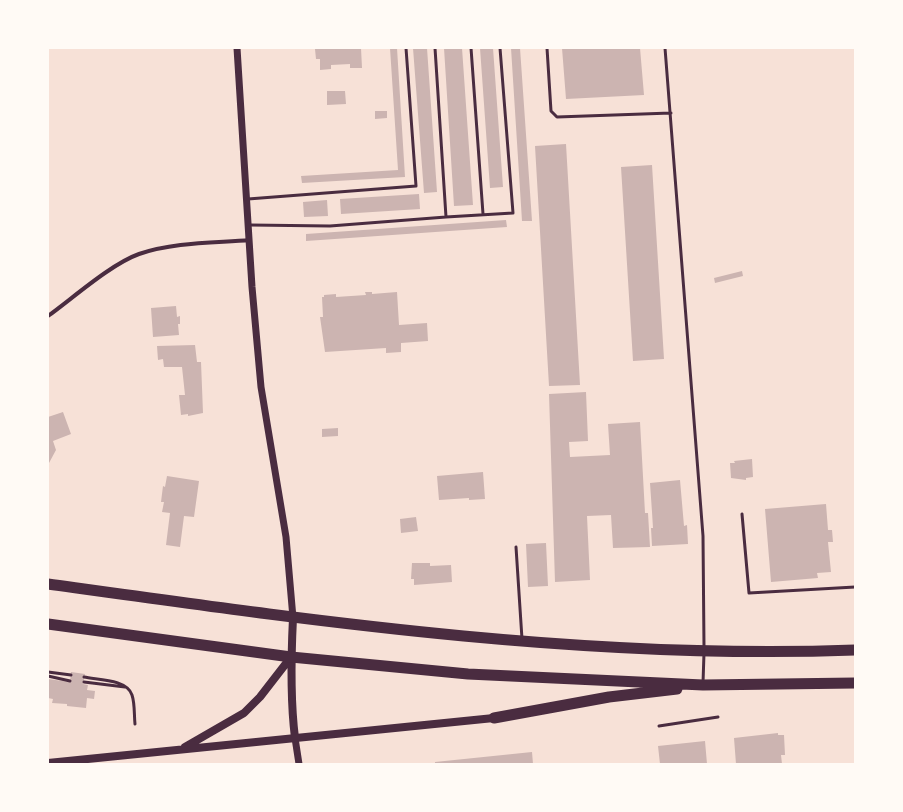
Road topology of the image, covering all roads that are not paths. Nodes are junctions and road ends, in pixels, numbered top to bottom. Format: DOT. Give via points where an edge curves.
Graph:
graph roads {
  1 [pos="237,48"];
  2 [pos="406,48"];
  3 [pos="435,48"];
  4 [pos="471,48"];
  5 [pos="500,48"];
  6 [pos="547,48"];
  7 [pos="665,48"];
  8 [pos="671,113"];
  9 [pos="248,199"];
  10 [pos="483,214"];
  11 [pos="446,217"];
  12 [pos="250,225"];
  13 [pos="251,240"];
  14 [pos="48,316"];
  15 [pos="742,514"];
  16 [pos="516,547"];
  17 [pos="48,584"];
  18 [pos="855,587"];
  19 [pos="292,618"];
  20 [pos="48,624"];
  21 [pos="522,640"];
  22 [pos="855,650"];
  23 [pos="704,652"];
  24 [pos="291,657"];
  25 [pos="48,672"];
  26 [pos="71,675"];
  27 [pos="48,676"];
  28 [pos="84,677"];
  29 [pos="70,681"];
  30 [pos="84,682"];
  31 [pos="855,683"];
  32 [pos="703,685"];
  33 [pos="127,687"];
  34 [pos="718,717"];
  35 [pos="494,718"];
  36 [pos="135,724"];
  37 [pos="659,726"];
  38 [pos="295,738"];
  39 [pos="182,749"];
  40 [pos="48,763"];
  41 [pos="299,764"];
  1 -- 9 [label="street"];
  2 -- 9 [label="lane" via="416,186"];
  3 -- 11 [label="lane"];
  4 -- 10 [label="lane"];
  5 -- 10 [label="lane" via="513,212"];
  6 -- 8 [label="lane" via="551,110 557,117"];
  7 -- 8 [label="lane"];
  8 -- 23 [label="lane" via="703,536"];
  9 -- 12 [label="street"];
  10 -- 11 [label="lane"];
  11 -- 12 [label="lane" via="330,226"];
  12 -- 13 [label="street"];
  13 -- 14 [label="street" via="156,249 138,255 120,263"];
  13 -- 19 [label="street" via="252,287 261,387 286,537"];
  15 -- 18 [label="lane" via="749,593"];
  16 -- 21 [label="lane"];
  17 -- 19 [label="highway"];
  19 -- 21 [label="highway" via="406,631"];
  19 -- 24 [label="main road"];
  20 -- 24 [label="highway"];
  21 -- 23 [label="highway"];
  22 -- 23 [label="highway"];
  23 -- 32 [label="lane"];
  24 -- 32 [label="highway" via="468,674"];
  24 -- 38 [label="main road"];
  24 -- 39 [label="main road" via="244,713"];
  25 -- 26 [label="lane"];
  27 -- 29 [label="lane"];
  28 -- 33 [label="lane"];
  30 -- 33 [label="lane"];
  31 -- 32 [label="highway"];
  32 -- 35 [label="highway" via="609,697"];
  33 -- 36 [label="lane" via="133,696"];
  34 -- 37 [label="lane"];
  35 -- 38 [label="main road"];
  38 -- 39 [label="main road"];
  38 -- 41 [label="street"];
  39 -- 40 [label="main road"];
}
